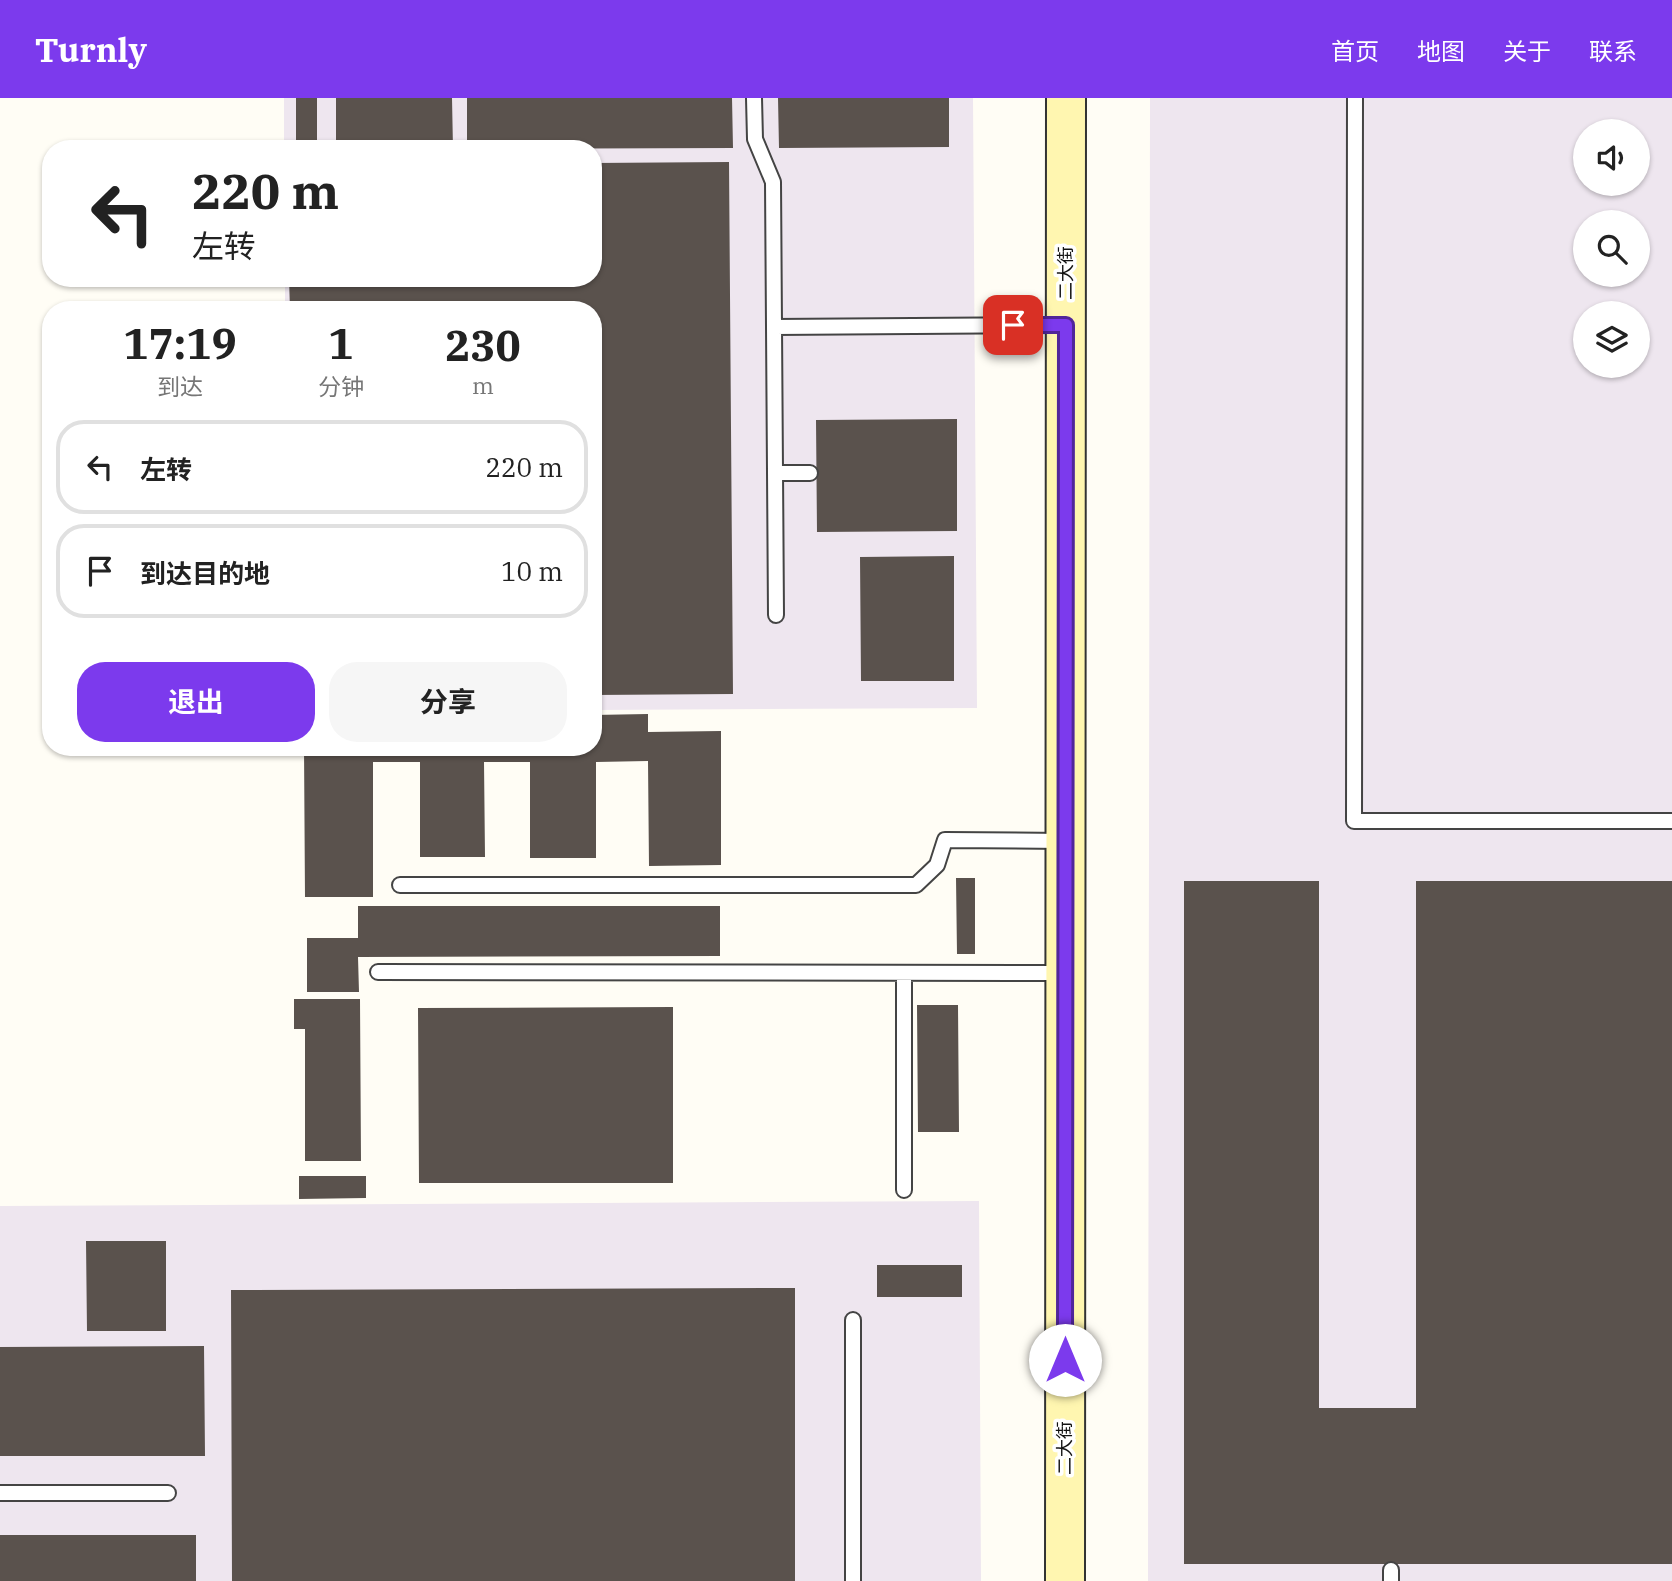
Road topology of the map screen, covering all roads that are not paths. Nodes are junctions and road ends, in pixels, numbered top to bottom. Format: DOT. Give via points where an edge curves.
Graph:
graph roads {
  1 [pos="754,98"];
  2 [pos="1066,98"];
  3 [pos="1355,98"];
  4 [pos="1066,325"];
  5 [pos="774,327"];
  6 [pos="775,473"];
  7 [pos="810,473"];
  8 [pos="776,615"];
  9 [pos="1672,821"];
  10 [pos="1065,841"];
  11 [pos="400,885"];
  12 [pos="378,972"];
  13 [pos="904,973"];
  14 [pos="1065,973"];
  15 [pos="904,1190"];
  16 [pos="853,1320"];
  17 [pos="0,1493"];
  18 [pos="168,1493"];
  19 [pos="853,1581"];
  20 [pos="1065,1581"];
  1 -- 5 [label="lane" via="755,139 773,182"];
  2 -- 4 [label="street, 二大街"];
  3 -- 9 [label="lane" via="1354,821"];
  4 -- 5 [label="lane"];
  4 -- 10 [label="street, 二大街"];
  5 -- 6 [label="lane"];
  6 -- 7 [label="lane"];
  6 -- 8 [label="lane"];
  10 -- 11 [label="lane" via="945,841 937,865 916,886"];
  10 -- 14 [label="street, 二大街"];
  12 -- 13 [label="lane"];
  13 -- 14 [label="lane"];
  13 -- 15 [label="lane"];
  14 -- 20 [label="street, 二大街"];
  16 -- 19 [label="lane"];
  17 -- 18 [label="lane"];
}
